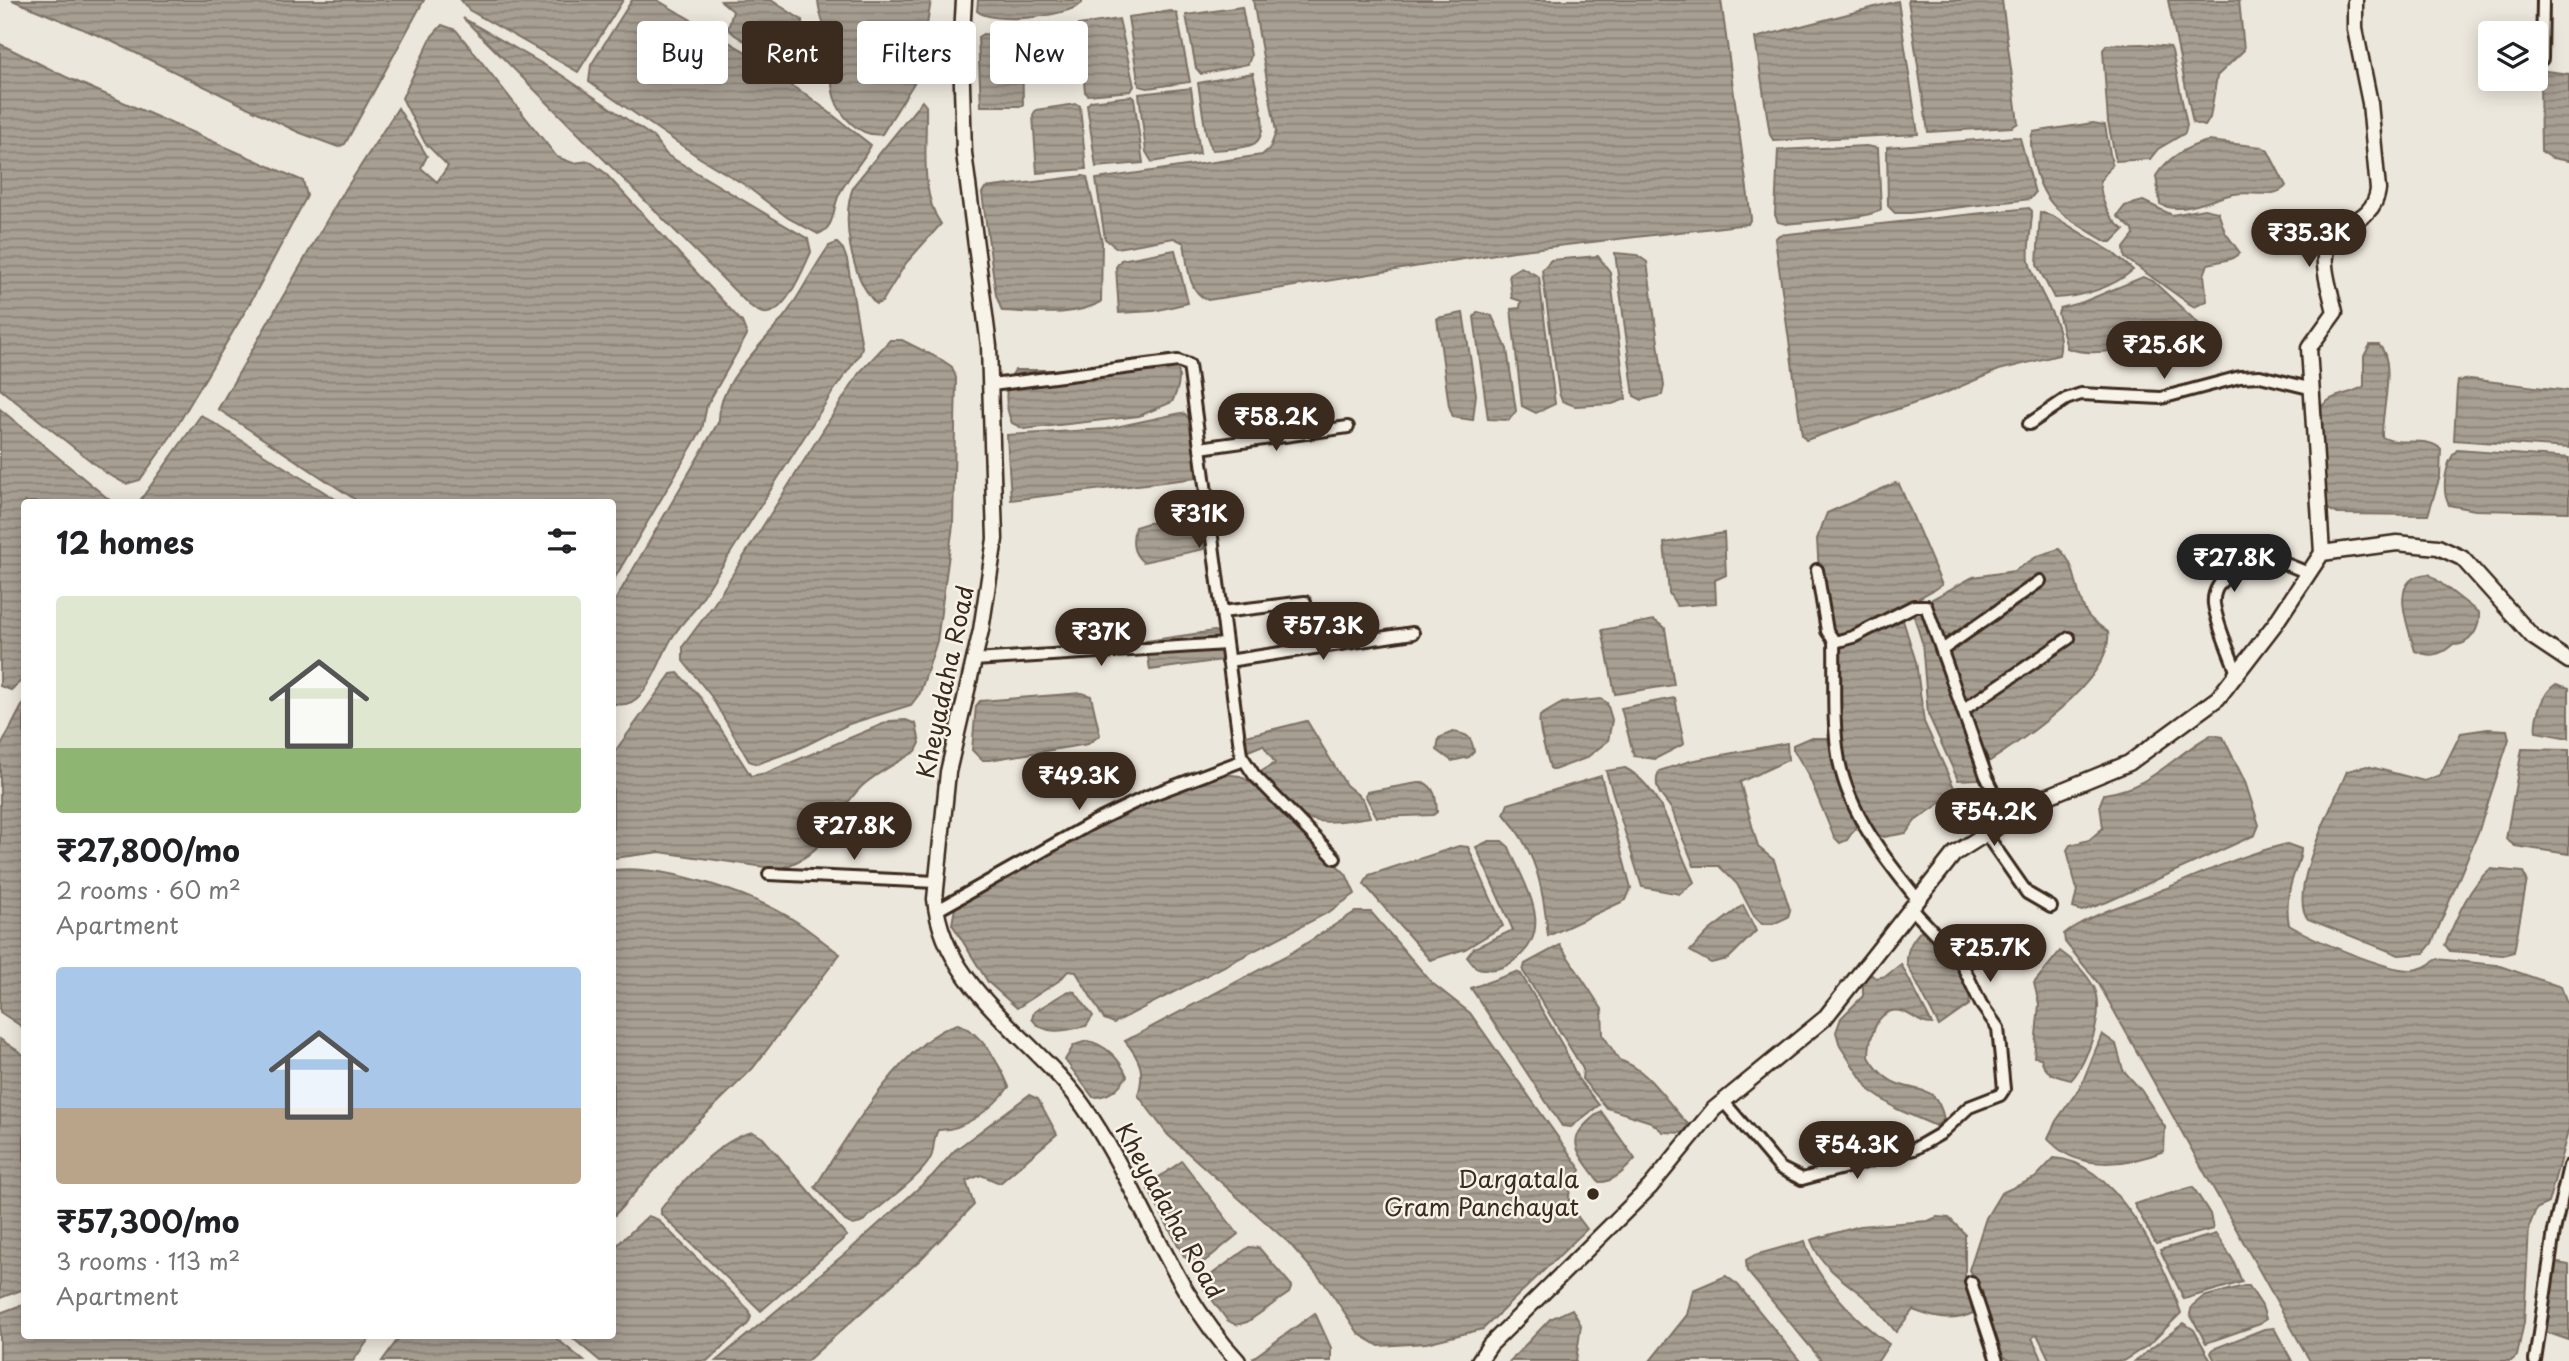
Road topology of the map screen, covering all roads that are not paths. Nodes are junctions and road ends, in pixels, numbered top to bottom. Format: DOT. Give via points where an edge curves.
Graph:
graph roads {
  1 [pos="964,0"];
  2 [pos="2356,0"];
  3 [pos="2543,0"];
  4 [pos="2543,21"];
  5 [pos="992,384"];
  6 [pos="2309,388"];
  7 [pos="2029,424"];
  8 [pos="1348,427"];
  9 [pos="1200,448"];
  10 [pos="2322,553"];
  11 [pos="1817,570"];
  12 [pos="2309,573"];
  13 [pos="2040,581"];
  14 [pos="1305,602"];
  15 [pos="1222,612"];
  16 [pos="1413,632"];
  17 [pos="2069,638"];
  18 [pos="1834,641"];
  19 [pos="1226,645"];
  20 [pos="1942,650"];
  21 [pos="974,660"];
  22 [pos="1228,661"];
  23 [pos="2569,661"];
  24 [pos="2236,671"];
  25 [pos="1963,710"];
  26 [pos="1244,760"];
  27 [pos="2008,818"];
  28 [pos="1985,832"];
  29 [pos="1335,858"];
  30 [pos="769,874"];
  31 [pos="936,882"];
  32 [pos="1915,905"];
  33 [pos="2051,907"];
  34 [pos="936,911"];
  35 [pos="1723,1101"];
  36 [pos="2569,1166"];
  37 [pos="1971,1282"];
  38 [pos="1238,1361"];
  39 [pos="1479,1361"];
  40 [pos="1997,1361"];
  41 [pos="2535,1361"];
  1 -- 5 [label="main road, Kheyadaha Road" via="964,153"];
  2 -- 6 [label="main road" via="2355,29 2370,103 2378,190 2376,202 2363,217 2326,247 2336,312 2309,348"];
  3 -- 4 [label="street"];
  5 -- 9 [label="street" via="1185,362 1192,375"];
  5 -- 21 [label="main road, Kheyadaha Road" via="995,539"];
  6 -- 7 [label="street" via="2260,376 2161,398 2081,394"];
  6 -- 10 [label="main road"];
  8 -- 9 [label="street"];
  9 -- 15 [label="street"];
  10 -- 12 [label="main road"];
  10 -- 23 [label="main road" via="2397,542 2450,552 2478,573 2545,648"];
  11 -- 18 [label="street" via="1827,631"];
  12 -- 24 [label="main road"];
  12 -- 24 [label="street" via="2265,561 2242,566 2224,579 2214,604"];
  13 -- 20 [label="street"];
  14 -- 15 [label="street"];
  15 -- 19 [label="street"];
  16 -- 22 [label="street"];
  17 -- 25 [label="street"];
  18 -- 20 [label="street" via="1853,637 1921,604 1928,610"];
  18 -- 32 [label="street" via="1838,753 1846,786"];
  19 -- 21 [label="street"];
  19 -- 22 [label="street"];
  20 -- 25 [label="street"];
  21 -- 31 [label="main road, Kheyadaha Road" via="948,772"];
  22 -- 26 [label="street"];
  24 -- 27 [label="main road" via="2218,698 2138,757"];
  25 -- 27 [label="street" via="1986,776"];
  26 -- 29 [label="street"];
  26 -- 34 [label="street" via="1148,796 1092,823"];
  27 -- 28 [label="main road"];
  28 -- 32 [label="main road" via="1954,854"];
  28 -- 33 [label="street" via="2027,893"];
  30 -- 31 [label="street"];
  31 -- 34 [label="main road, Kheyadaha Road"];
  32 -- 35 [label="main road" via="1824,1019"];
  32 -- 35 [label="street" via="1960,960 1998,1028 2004,1089 2000,1095 1969,1107 1940,1134 1914,1149 1802,1179 1780,1168"];
  34 -- 38 [label="main road, Kheyadaha Road" via="948,946 970,982 1084,1106 1198,1312"];
  35 -- 39 [label="main road" via="1650,1187"];
  36 -- 41 [label="street" via="2554,1231"];
  37 -- 40 [label="street"];
}
